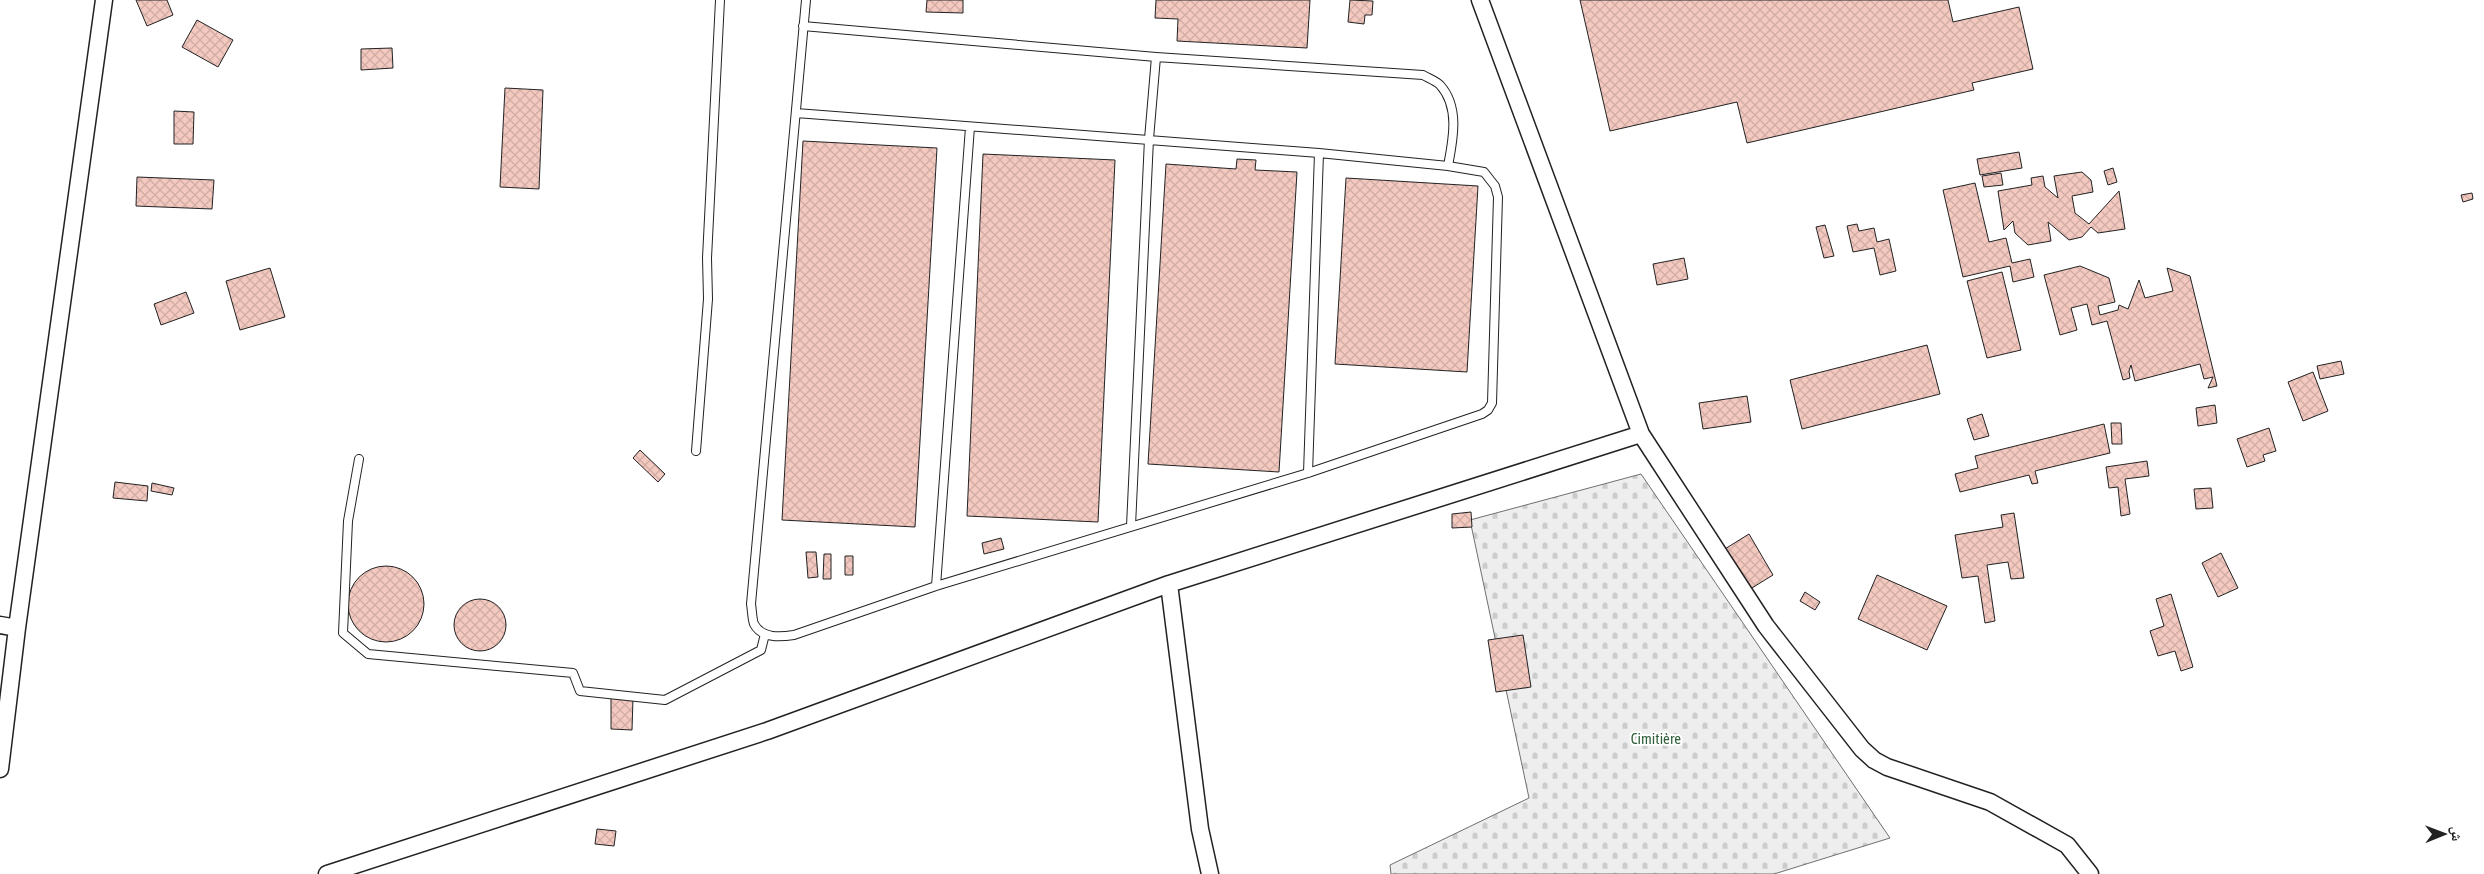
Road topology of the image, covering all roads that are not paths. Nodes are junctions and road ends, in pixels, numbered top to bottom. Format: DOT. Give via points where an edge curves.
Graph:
graph roads {
  1 [pos="104,0"];
  2 [pos="720,0"];
  3 [pos="806,0"];
  4 [pos="1480,0"];
  5 [pos="803,26"];
  6 [pos="1156,57"];
  7 [pos="796,113"];
  8 [pos="970,127"];
  9 [pos="1149,139"];
  10 [pos="1319,153"];
  11 [pos="1448,166"];
  12 [pos="1641,434"];
  13 [pos="696,451"];
  14 [pos="358,460"];
  15 [pos="1308,473"];
  16 [pos="1131,526"];
  17 [pos="1169,584"];
  18 [pos="936,586"];
  19 [pos="0,625"];
  20 [pos="17,628"];
  21 [pos="765,634"];
  22 [pos="0,769"];
  23 [pos="326,874"];
  24 [pos="1210,874"];
  25 [pos="2090,874"];
  1 -- 20 [label="street"];
  2 -- 13 [label="lane" via="707,258 708,299"];
  3 -- 5 [label="lane"];
  4 -- 12 [label="street"];
  5 -- 6 [label="lane"];
  5 -- 7 [label="lane"];
  6 -- 9 [label="lane"];
  6 -- 11 [label="lane" via="1423,75 1440,85 1450,104 1455,128"];
  7 -- 8 [label="lane"];
  7 -- 21 [label="lane" via="751,604 754,624"];
  8 -- 9 [label="lane"];
  8 -- 18 [label="lane"];
  9 -- 10 [label="lane"];
  9 -- 16 [label="lane"];
  10 -- 11 [label="lane"];
  10 -- 15 [label="lane"];
  11 -- 15 [label="lane" via="1484,172 1495,186 1498,197 1492,403 1482,414"];
  12 -- 17 [label="street"];
  12 -- 25 [label="street" via="1766,626 1862,749 1887,767 1990,802 2067,845"];
  14 -- 21 [label="lane" via="348,522 343,633 368,654 573,673 580,691 665,700 761,650"];
  15 -- 16 [label="lane"];
  16 -- 18 [label="lane"];
  17 -- 23 [label="street" via="767,731"];
  17 -- 24 [label="street" via="1200,829"];
  18 -- 21 [label="lane" via="794,635 778,637"];
  19 -- 20 [label="street"];
  20 -- 22 [label="street"];
}
